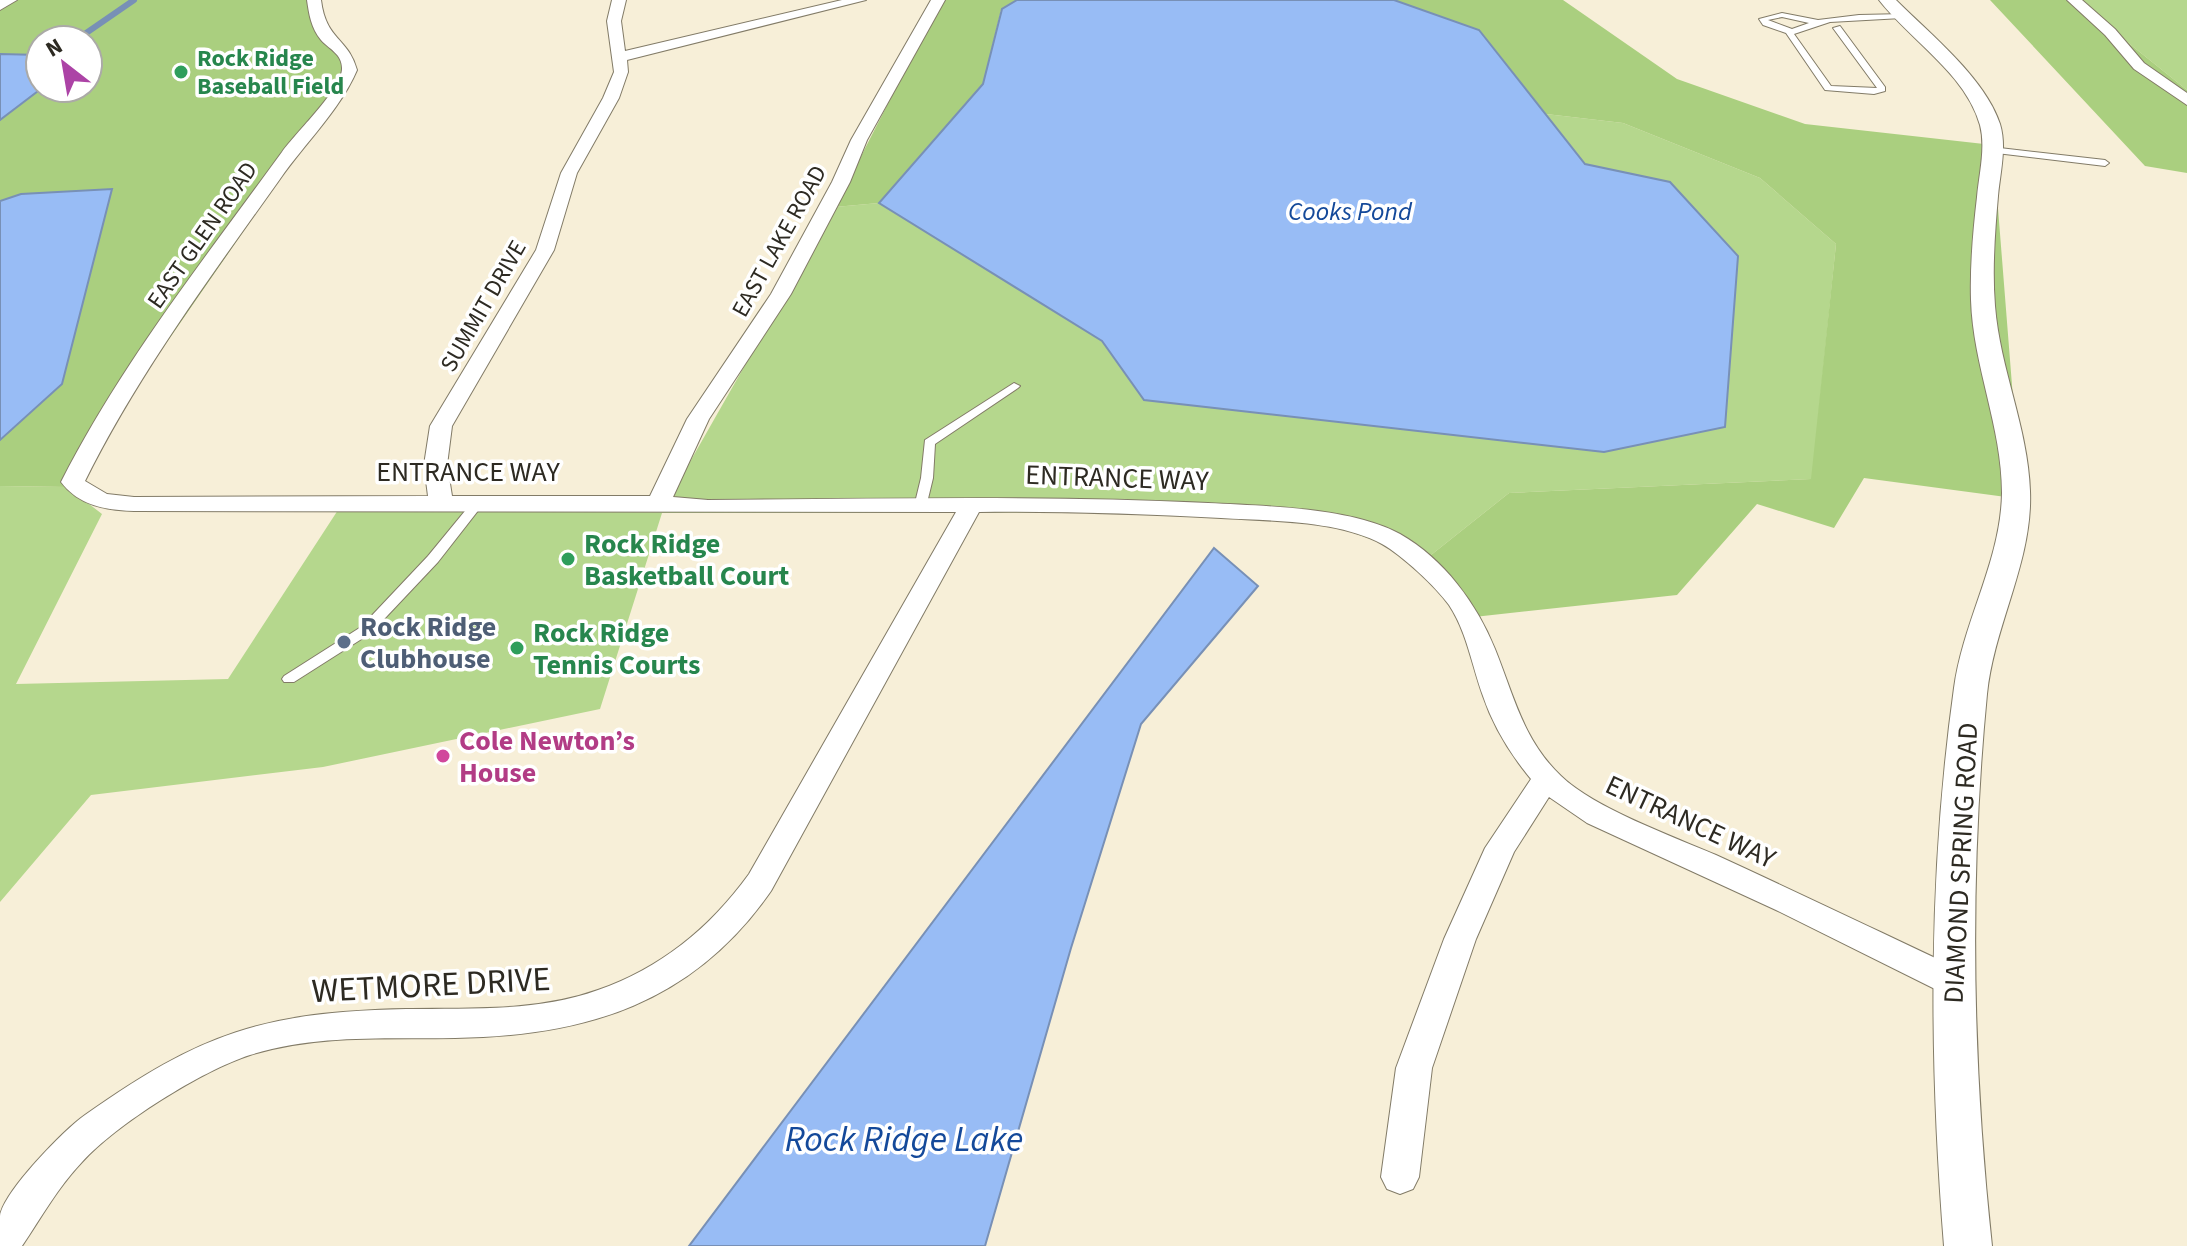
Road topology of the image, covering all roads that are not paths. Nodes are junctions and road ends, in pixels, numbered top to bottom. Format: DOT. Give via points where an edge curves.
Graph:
graph roads {
  1 [pos="10,0"];
  2 [pos="314,0"];
  3 [pos="619,0"];
  4 [pos="859,0"];
  5 [pos="938,0"];
  6 [pos="2074,0"];
  7 [pos="0,6"];
  8 [pos="1900,13"];
  9 [pos="1816,22"];
  10 [pos="1837,28"];
  11 [pos="1792,32"];
  12 [pos="620,57"];
  13 [pos="2187,100"];
  14 [pos="1991,150"];
  15 [pos="2105,163"];
  16 [pos="1014,386"];
  17 [pos="91,498"];
  18 [pos="478,503"];
  19 [pos="658,503"];
  20 [pos="442,504"];
  21 [pos="971,506"];
  22 [pos="920,507"];
  23 [pos="289,679"];
  24 [pos="1547,778"];
  25 [pos="1953,982"];
  26 [pos="1400,1177"];
  27 [pos="0,1245"];
  28 [pos="1968,1246"];
  1 -- 7 [label="street"];
  2 -- 17 [label="street, EAST GLEN ROAD" via="325,36 346,55 350,70 341,90 216,252 87,454 73,482"];
  3 -- 12 [label="street, SUMMIT DRIVE" via="614,21"];
  4 -- 12 [label="street"];
  5 -- 19 [label="street, EAST LAKE ROAD" via="781,294 698,419"];
  6 -- 13 [label="street" via="2139,66"];
  8 -- 9 [label="lane"];
  8 -- 10 [label="lane"];
  8 -- 14 [label="street, DIAMOND SPRING ROAD" via="1978,100 1990,124"];
  9 -- 10 [label="lane"];
  9 -- 11 [label="lane"];
  9 -- 11 [label="lane" via="1782,15 1763,19"];
  10 -- 11 [label="lane" via="1882,89 1828,88"];
  12 -- 20 [label="street, SUMMIT DRIVE" via="621,72 611,98 574,161 545,250 441,426 435,478"];
  14 -- 15 [label="lane"];
  14 -- 25 [label="street, DIAMOND SPRING ROAD" via="1983,307 2013,468 2015,517 1979,644 1968,712 1958,812"];
  16 -- 22 [label="lane" via="929,443"];
  17 -- 20 [label="street, ENTRANCE WAY" via="158,504"];
  18 -- 19 [label="street, ENTRANCE WAY"];
  18 -- 20 [label="street, ENTRANCE WAY"];
  18 -- 23 [label="lane" via="366,630"];
  19 -- 22 [label="street, ENTRANCE WAY"];
  21 -- 22 [label="street, ENTRANCE WAY"];
  21 -- 24 [label="street, ENTRANCE WAY" via="1085,504 1291,515 1391,539 1460,602 1497,698 1524,751"];
  21 -- 27 [label="street, WETMORE DRIVE" via="780,849 741,908 701,950 648,986 584,1011 519,1022 301,1029 228,1047 149,1086 70,1149"];
  24 -- 25 [label="street, ENTRANCE WAY" via="1598,815"];
  24 -- 26 [label="street" via="1500,848 1460,939 1414,1068"];
  25 -- 28 [label="street, DIAMOND SPRING ROAD" via="1957,1142"];
}
